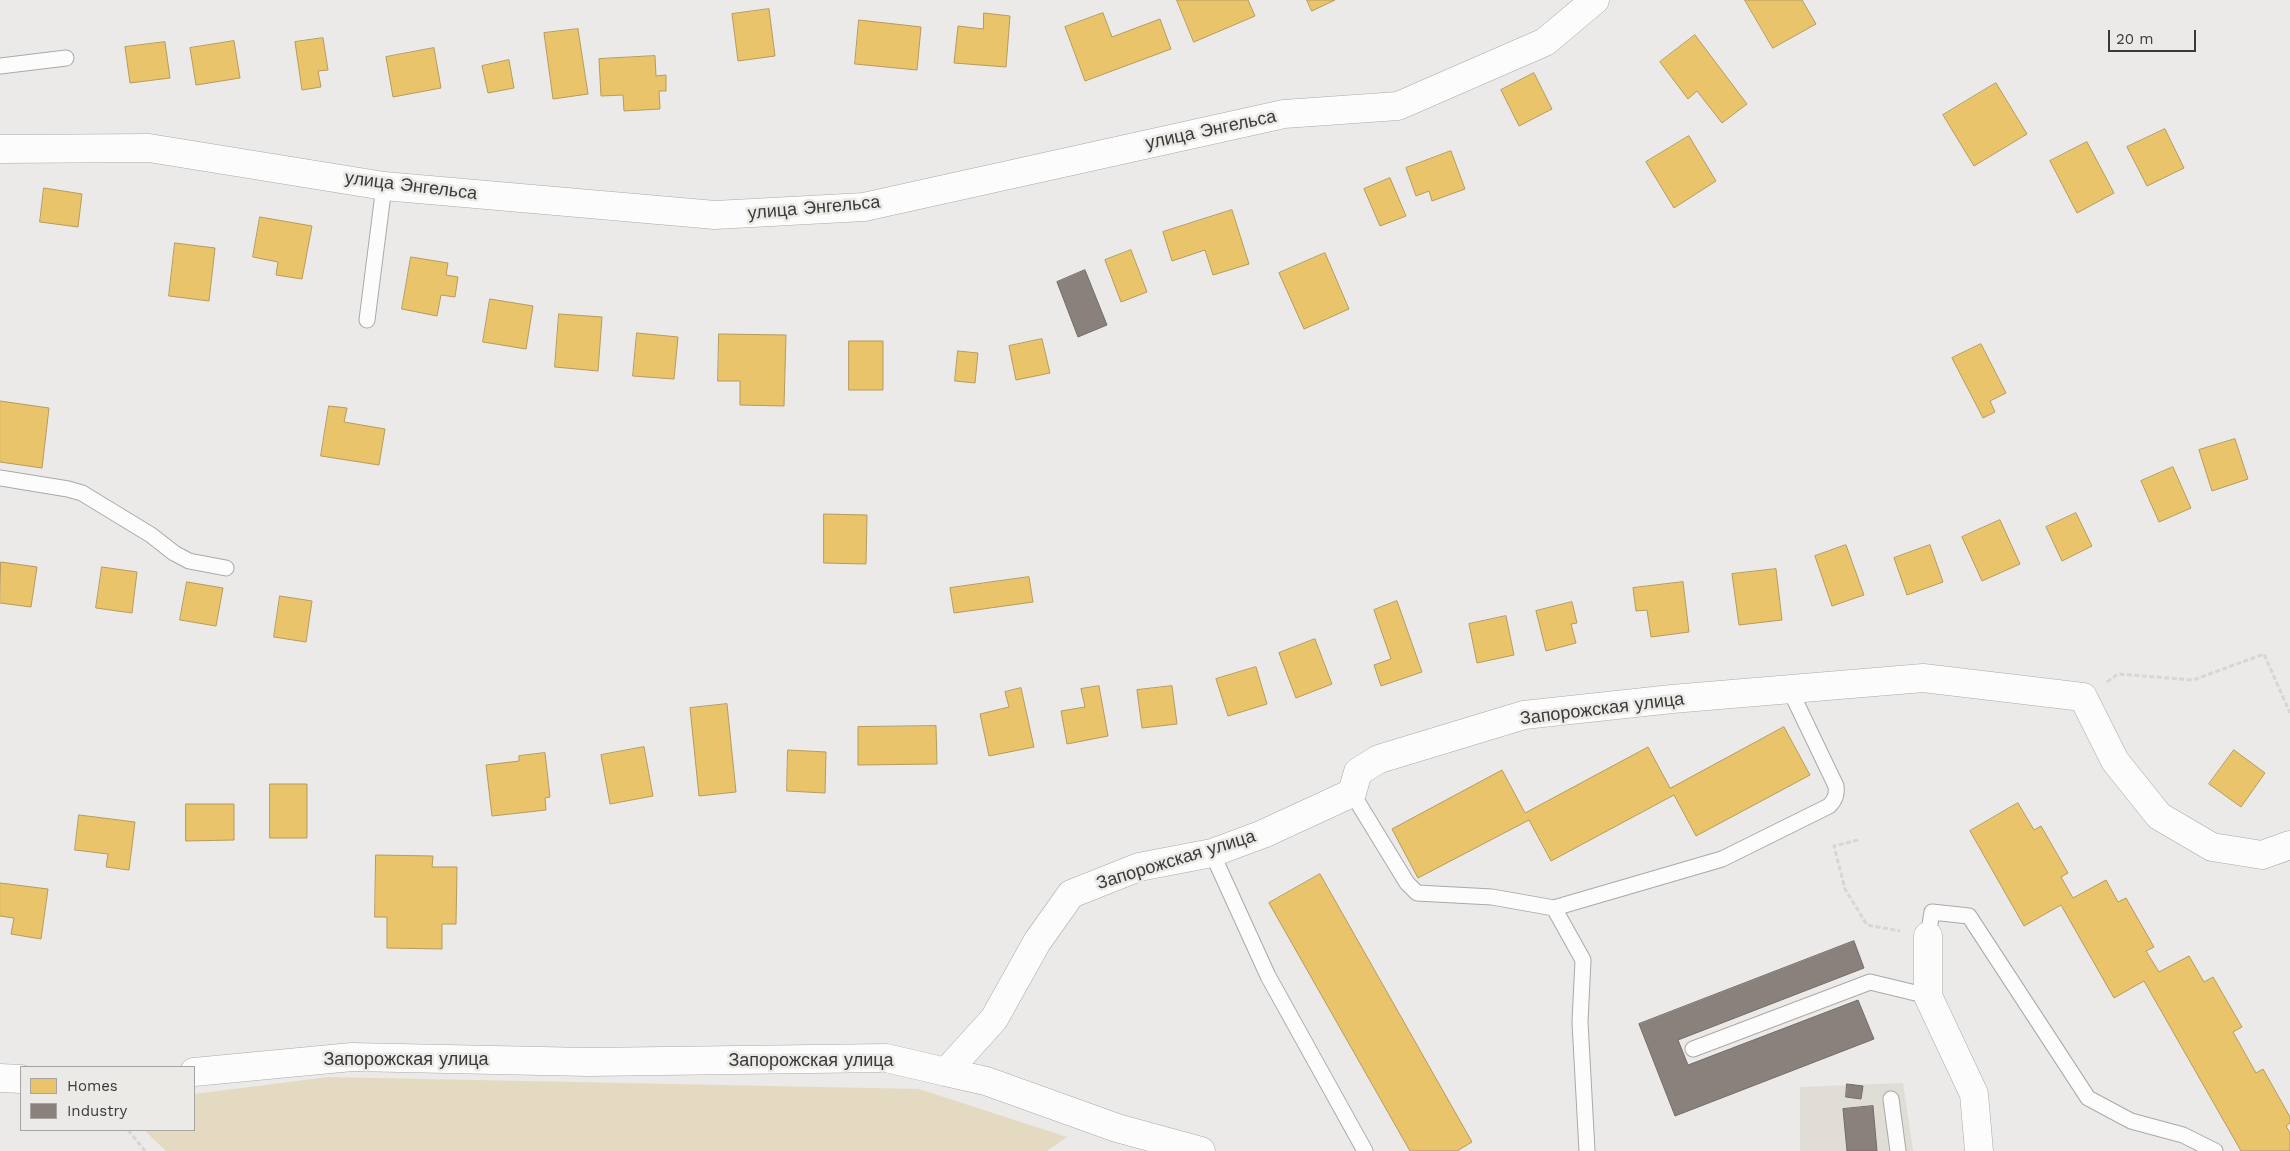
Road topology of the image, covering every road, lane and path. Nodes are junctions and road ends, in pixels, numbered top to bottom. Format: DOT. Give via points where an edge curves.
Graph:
graph roads {
  1 [pos="1595,0"];
  2 [pos="66,58"];
  3 [pos="0,66"];
  4 [pos="0,149"];
  5 [pos="384,186"];
  6 [pos="367,320"];
  7 [pos="0,478"];
  8 [pos="226,568"];
  9 [pos="1790,690"];
  10 [pos="2083,697"];
  11 [pos="2290,713"];
  12 [pos="1352,793"];
  13 [pos="1858,840"];
  14 [pos="2290,845"];
  15 [pos="1212,853"];
  16 [pos="1554,908"];
  17 [pos="1928,936"];
  18 [pos="1928,996"];
  19 [pos="1693,1049"];
  20 [pos="195,1072"];
  21 [pos="946,1072"];
  22 [pos="0,1078"];
  23 [pos="20,1079"];
  24 [pos="1891,1099"];
  25 [pos="129,1131"];
  26 [pos="145,1151"];
  27 [pos="1201,1151"];
  28 [pos="1364,1151"];
  29 [pos="1587,1151"];
  30 [pos="1898,1151"];
  31 [pos="1979,1151"];
  32 [pos="2215,1151"];
  1 -- 5 [label="street, улица Энгельса" via="1545,42 1398,106 1284,114 864,207 715,215"];
  2 -- 3 [label="lane"];
  4 -- 5 [label="street, улица Энгельса" via="149,148"];
  5 -- 6 [label="lane"];
  7 -- 8 [label="lane" via="82,493 151,535 174,554 189,561"];
  9 -- 10 [label="street, Запорожская улица" via="1923,678"];
  9 -- 12 [label="street, Запорожская улица" via="1524,715 1379,759 1358,772"];
  9 -- 16 [label="lane" via="1836,786 1834,801 1829,806 1722,859"];
  10 -- 11 [label="path" via="2118,674 2193,680 2264,654"];
  10 -- 14 [label="street" via="2115,761 2159,816 2212,847 2262,855"];
  12 -- 15 [label="street, Запорожская улица"];
  12 -- 16 [label="lane" via="1407,883 1417,893 1492,897"];
  13 -- 17 [label="path" via="1834,846 1844,889 1867,925"];
  15 -- 21 [label="street, Запорожская улица" via="1140,868 1071,894 1037,942 994,1019"];
  15 -- 28 [label="lane" via="1268,976"];
  16 -- 29 [label="lane" via="1582,960 1580,1022"];
  17 -- 18 [label="street"];
  17 -- 32 [label="lane" via="1932,912 1969,916 2088,1098 2131,1121 2183,1135"];
  18 -- 19 [label="lane" via="1870,982"];
  18 -- 31 [label="street" via="1974,1094"];
  20 -- 21 [label="street, Запорожская улица" via="352,1057 589,1062 886,1058"];
  21 -- 27 [label="street" via="986,1081 1117,1128"];
  22 -- 23 [label="street"];
  24 -- 30 [label="lane"];
  25 -- 26 [label="path"];
}
